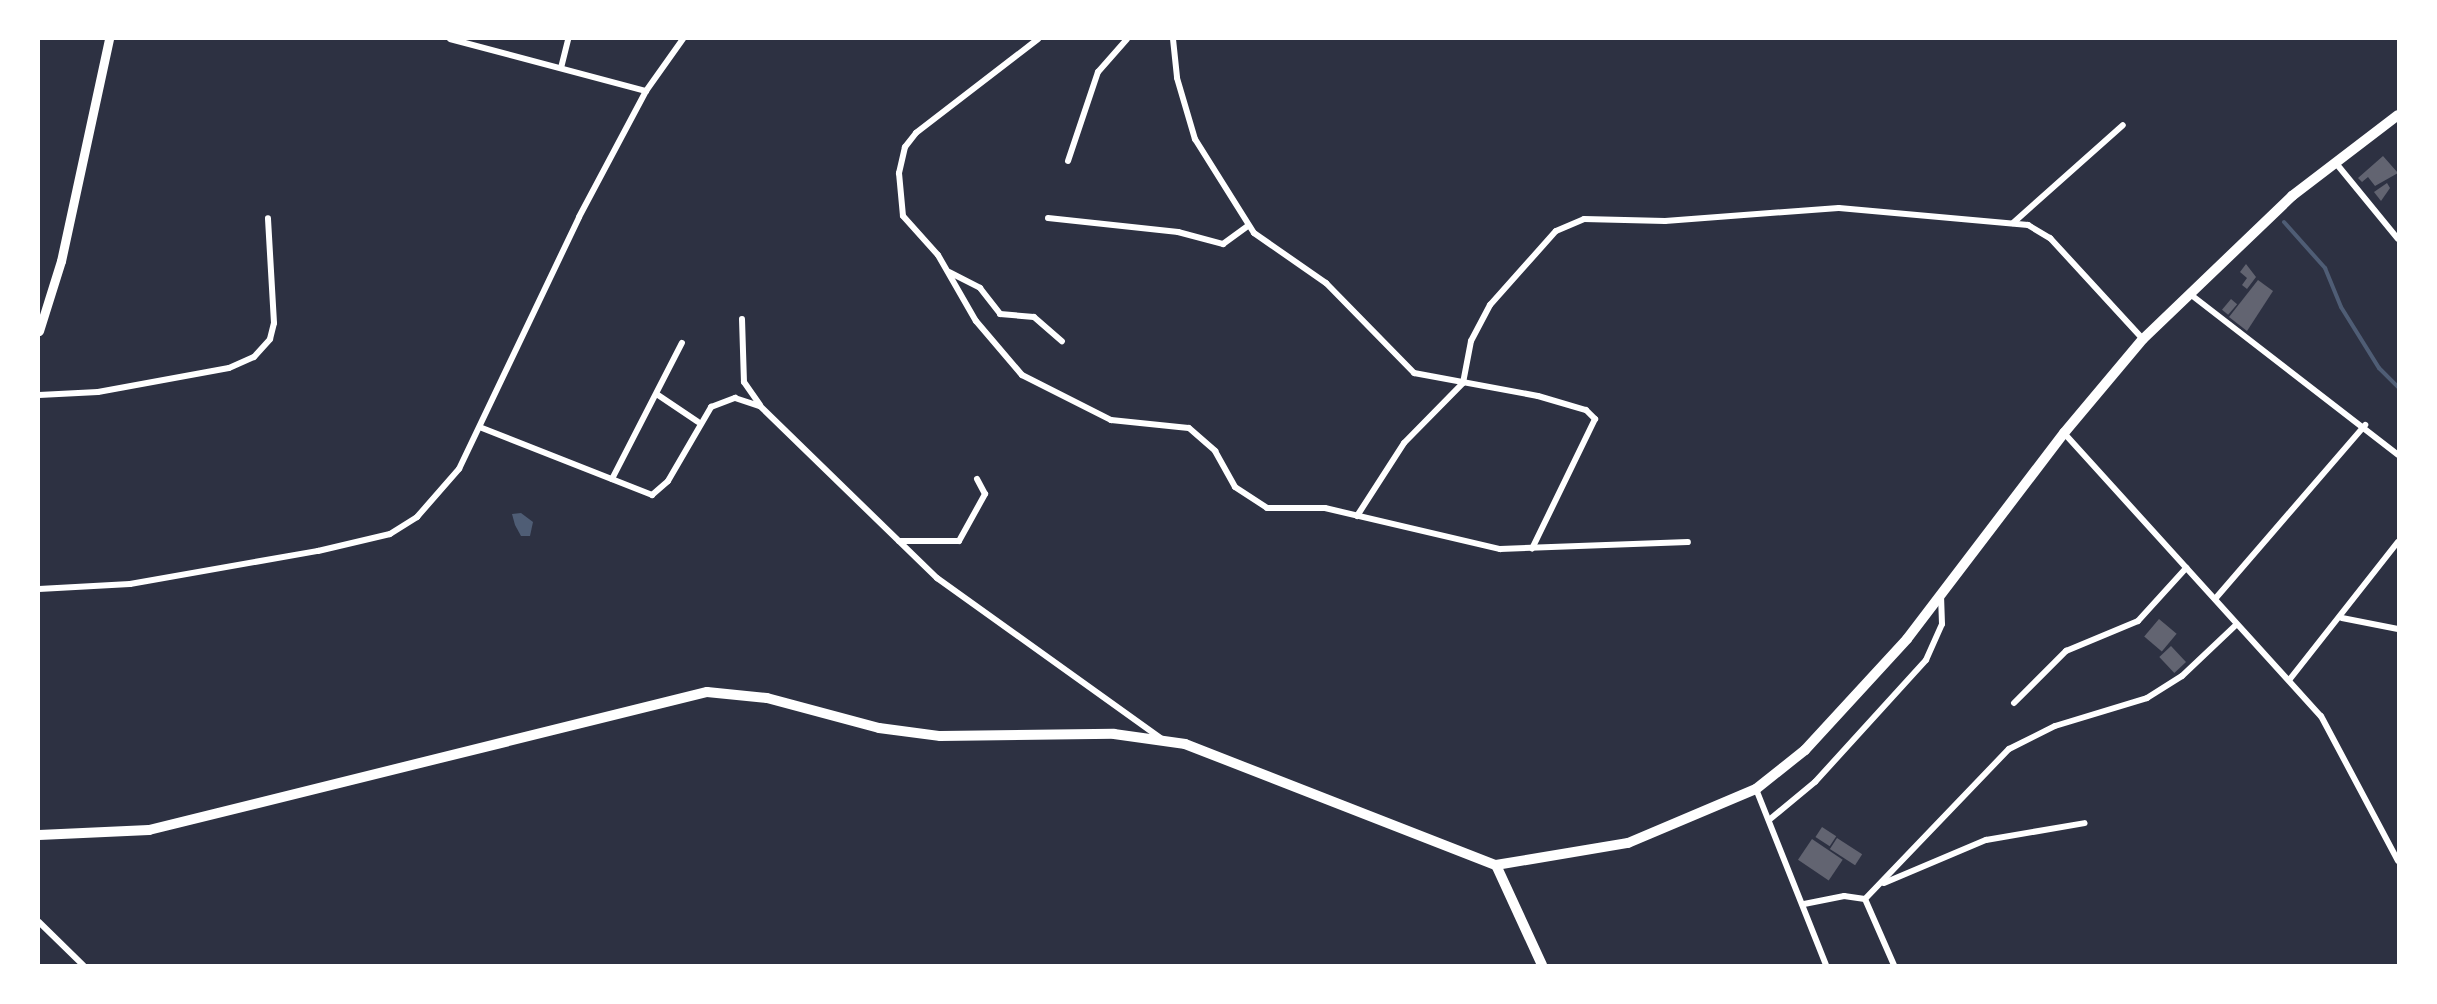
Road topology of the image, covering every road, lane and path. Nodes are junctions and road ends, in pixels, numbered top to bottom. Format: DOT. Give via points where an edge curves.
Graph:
graph roads {
  1 [pos="109,39"];
  2 [pos="450,39"];
  3 [pos="568,39"];
  4 [pos="683,39"];
  5 [pos="1038,39"];
  6 [pos="1127,39"];
  7 [pos="1173,39"];
  8 [pos="561,68"];
  9 [pos="646,91"];
  10 [pos="2398,115"];
  11 [pos="2123,124"];
  12 [pos="1068,160"];
  13 [pos="2334,162"];
  14 [pos="268,218"];
  15 [pos="1048,218"];
  16 [pos="2013,223"];
  17 [pos="1248,226"];
  18 [pos="2398,239"];
  19 [pos="948,272"];
  20 [pos="2189,293"];
  21 [pos="742,319"];
  22 [pos="39,331"];
  23 [pos="2143,339"];
  24 [pos="1062,340"];
  25 [pos="682,343"];
  26 [pos="1463,383"];
  27 [pos="39,394"];
  28 [pos="658,395"];
  29 [pos="760,406"];
  30 [pos="698,422"];
  31 [pos="2365,425"];
  32 [pos="482,428"];
  33 [pos="2064,433"];
  34 [pos="2398,454"];
  35 [pos="612,479"];
  36 [pos="977,479"];
  37 [pos="1357,516"];
  38 [pos="899,541"];
  39 [pos="1688,542"];
  40 [pos="2398,542"];
  41 [pos="1532,549"];
  42 [pos="2186,568"];
  43 [pos="39,589"];
  44 [pos="1941,598"];
  45 [pos="2215,599"];
  46 [pos="2342,618"];
  47 [pos="2236,625"];
  48 [pos="2398,629"];
  49 [pos="2290,679"];
  50 [pos="2014,703"];
  51 [pos="1162,739"];
  52 [pos="1756,789"];
  53 [pos="1769,820"];
  54 [pos="2085,823"];
  55 [pos="39,835"];
  56 [pos="2397,857"];
  57 [pos="1496,865"];
  58 [pos="1881,884"];
  59 [pos="1865,899"];
  60 [pos="1804,904"];
  61 [pos="39,922"];
  62 [pos="82,965"];
  63 [pos="1542,965"];
  64 [pos="1826,965"];
  65 [pos="1894,965"];
  1 -- 22 [label="street" via="61,261"];
  2 -- 8 [label="street"];
  3 -- 8 [label="street"];
  4 -- 9 [label="street"];
  5 -- 19 [label="street" via="928,122 904,147 899,191 903,216"];
  6 -- 12 [label="street" via="1098,72"];
  7 -- 17 [label="street" via="1177,78 1195,139"];
  8 -- 9 [label="street"];
  9 -- 32 [label="street" via="498,382"];
  10 -- 13 [label="main road"];
  11 -- 16 [label="street"];
  13 -- 18 [label="street"];
  13 -- 20 [label="main road"];
  14 -- 27 [label="street" via="274,323 270,339 254,357 229,368 171,379 73,395"];
  15 -- 17 [label="street" via="1178,232 1226,244"];
  16 -- 23 [label="street" via="2050,238"];
  16 -- 26 [label="street" via="1839,208 1570,223 1537,248 1479,321"];
  17 -- 26 [label="street" via="1335,291 1400,363 1414,373"];
  19 -- 24 [label="street" via="980,288 1000,314 1034,317"];
  19 -- 37 [label="street" via="976,321 1022,375 1111,420 1190,428 1215,451 1224,475 1259,506 1310,506"];
  20 -- 23 [label="main road"];
  20 -- 31 [label="street"];
  21 -- 29 [label="street" via="744,382"];
  23 -- 33 [label="main road"];
  25 -- 28 [label="street"];
  26 -- 37 [label="street" via="1404,443"];
  26 -- 41 [label="street" via="1538,396 1586,410 1595,419"];
  28 -- 30 [label="street"];
  28 -- 35 [label="street"];
  29 -- 30 [label="street" via="725,399"];
  29 -- 38 [label="street"];
  30 -- 35 [label="street" via="661,492 645,494"];
  31 -- 34 [label="street"];
  31 -- 45 [label="street"];
  32 -- 35 [label="street"];
  32 -- 43 [label="street" via="439,497 390,534 130,584"];
  33 -- 42 [label="street"];
  33 -- 44 [label="main road"];
  36 -- 38 [label="street" via="985,494 959,541"];
  37 -- 41 [label="street" via="1467,544"];
  38 -- 51 [label="street" via="937,578"];
  39 -- 41 [label="street"];
  40 -- 46 [label="street"];
  42 -- 45 [label="street"];
  42 -- 50 [label="street" via="2138,621 2066,651"];
  44 -- 52 [label="main road" via="1821,734"];
  44 -- 53 [label="street" via="1942,624 1926,660 1815,782"];
  45 -- 47 [label="street"];
  46 -- 48 [label="street"];
  46 -- 49 [label="street"];
  47 -- 49 [label="street"];
  47 -- 58 [label="street" via="2181,676 2147,698 2055,726 2009,750"];
  49 -- 56 [label="street" via="2321,716"];
  51 -- 55 [label="main road" via="1114,734 940,736 879,728 767,698 707,692 149,831"];
  51 -- 57 [label="main road" via="1255,768"];
  52 -- 53 [label="street"];
  52 -- 57 [label="main road" via="1628,843"];
  53 -- 60 [label="street"];
  54 -- 58 [label="street" via="1986,840"];
  57 -- 63 [label="main road"];
  58 -- 59 [label="street"];
  59 -- 60 [label="street" via="1844,896"];
  59 -- 65 [label="street"];
  60 -- 64 [label="street"];
  61 -- 62 [label="street"];
}
